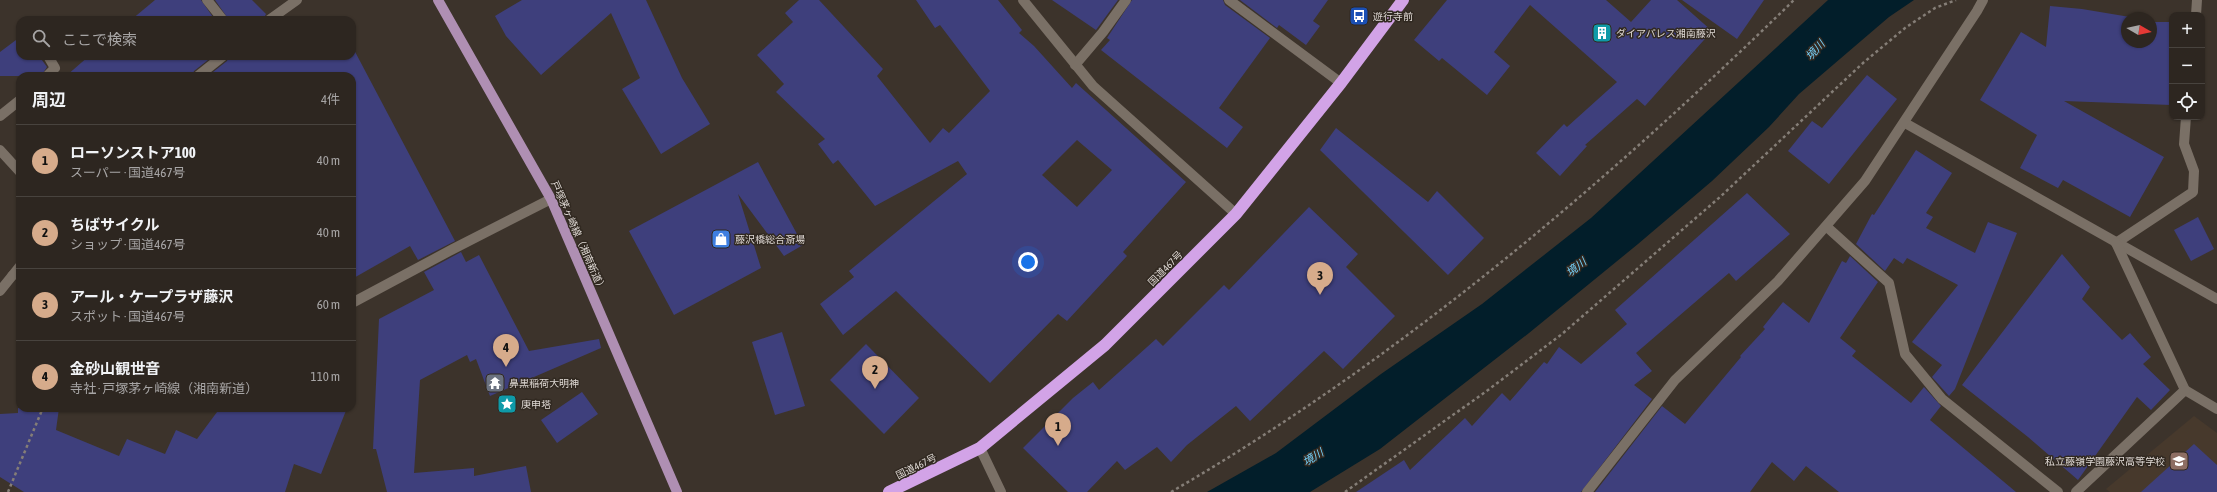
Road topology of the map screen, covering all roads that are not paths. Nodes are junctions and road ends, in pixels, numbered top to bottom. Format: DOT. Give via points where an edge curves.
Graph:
graph roads {
  1 [pos="207,0"];
  2 [pos="297,0"];
  3 [pos="438,0"];
  4 [pos="1023,0"];
  5 [pos="1126,0"];
  6 [pos="1229,0"];
  7 [pos="1403,0"];
  8 [pos="1983,0"];
  9 [pos="2197,0"];
  10 [pos="2196,12"];
  11 [pos="220,16"];
  12 [pos="275,16"];
  13 [pos="50,60"];
  14 [pos="218,60"];
  15 [pos="1075,65"];
  16 [pos="51,72"];
  17 [pos="203,72"];
  18 [pos="1341,83"];
  19 [pos="16,103"];
  20 [pos="0,116"];
  21 [pos="2186,120"];
  22 [pos="1905,123"];
  23 [pos="0,150"];
  24 [pos="16,168"];
  25 [pos="551,199"];
  26 [pos="1236,214"];
  27 [pos="1827,227"];
  28 [pos="2116,243"];
  29 [pos="16,271"];
  30 [pos="0,291"];
  31 [pos="2217,299"];
  32 [pos="356,301"];
  33 [pos="2185,390"];
  34 [pos="2217,409"];
  35 [pos="980,448"];
  36 [pos="677,492"];
  37 [pos="889,492"];
  38 [pos="1001,492"];
  39 [pos="1587,492"];
  40 [pos="2058,492"];
  41 [pos="2076,492"];
  1 -- 11 [label="street"];
  2 -- 12 [label="street"];
  3 -- 25 [label="main road, 戸塚茅ヶ崎線（湘南新道）"];
  4 -- 15 [label="street"];
  5 -- 15 [label="street"];
  6 -- 18 [label="street"];
  7 -- 18 [label="highway, 国道467号"];
  8 -- 22 [label="street"];
  9 -- 10 [label="street"];
  13 -- 16 [label="street" via="55,68"];
  14 -- 17 [label="street"];
  15 -- 26 [label="street" via="1093,86"];
  18 -- 26 [label="highway, 国道467号"];
  19 -- 20 [label="street"];
  21 -- 28 [label="street" via="2184,144 2194,171 2193,192"];
  22 -- 27 [label="street" via="1865,181"];
  22 -- 28 [label="street"];
  23 -- 24 [label="street"];
  25 -- 32 [label="street"];
  25 -- 36 [label="main road, 戸塚茅ヶ崎線（湘南新道）"];
  26 -- 35 [label="highway, 国道467号" via="1105,345"];
  27 -- 39 [label="street" via="1778,281 1675,380"];
  27 -- 40 [label="street" via="1889,283 1905,354 1942,399"];
  28 -- 31 [label="street"];
  28 -- 33 [label="street"];
  29 -- 30 [label="street"];
  33 -- 34 [label="street"];
  33 -- 41 [label="street"];
  35 -- 37 [label="highway, 国道467号"];
  35 -- 38 [label="street"];
}
